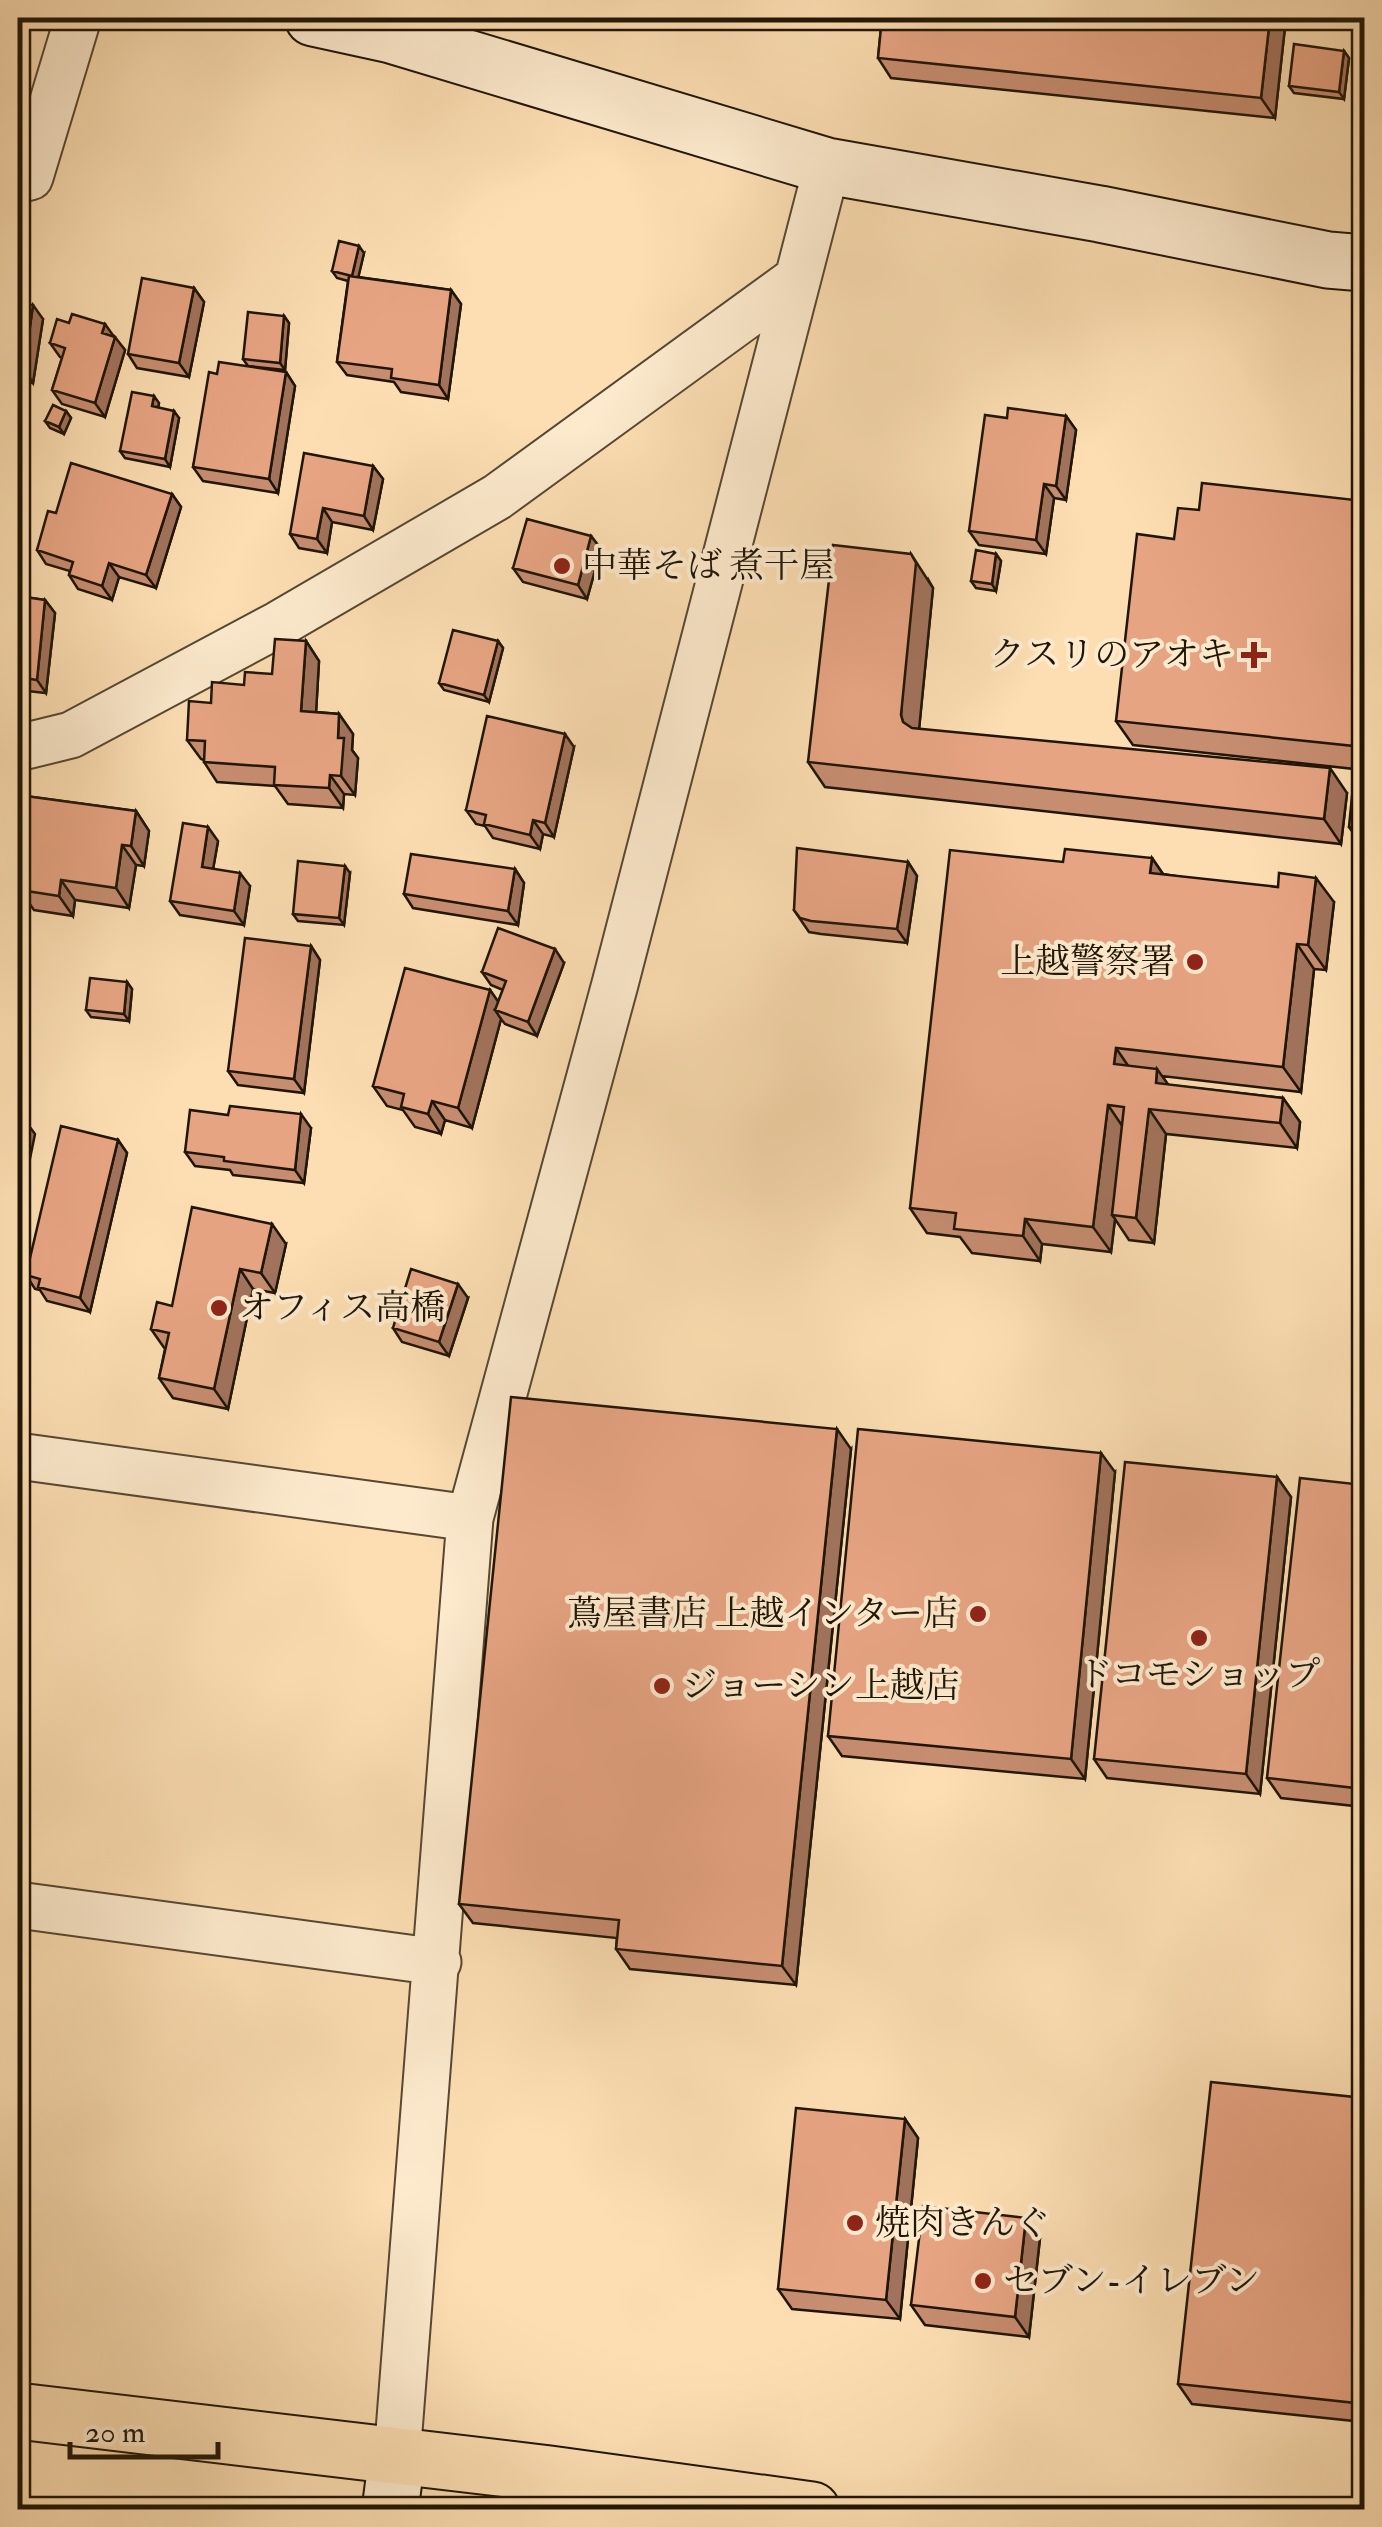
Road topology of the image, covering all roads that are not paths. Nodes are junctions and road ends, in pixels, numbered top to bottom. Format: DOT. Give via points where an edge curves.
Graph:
graph roads {
  1 [pos="78,18"];
  2 [pos="313,18"];
  3 [pos="392,26"];
  4 [pos="826,166"];
  5 [pos="18,180"];
  6 [pos="1364,263"];
  7 [pos="794,281"];
  8 [pos="18,748"];
  9 [pos="18,1456"];
  10 [pos="470,1518"];
  11 [pos="18,1905"];
  12 [pos="438,1962"];
  13 [pos="18,2411"];
  14 [pos="394,2484"];
  15 [pos="812,2510"];
  1 -- 5 [label="street" via="30,176"];
  2 -- 3 [label="street"];
  3 -- 4 [label="street"];
  4 -- 6 [label="street"];
  4 -- 7 [label="street"];
  7 -- 8 [label="street" via="497,498 71,735"];
  7 -- 10 [label="street"];
  9 -- 10 [label="street"];
  10 -- 12 [label="street"];
  11 -- 12 [label="street"];
  12 -- 14 [label="street"];
  13 -- 14 [label="main road"];
  14 -- 15 [label="main road"];
}
